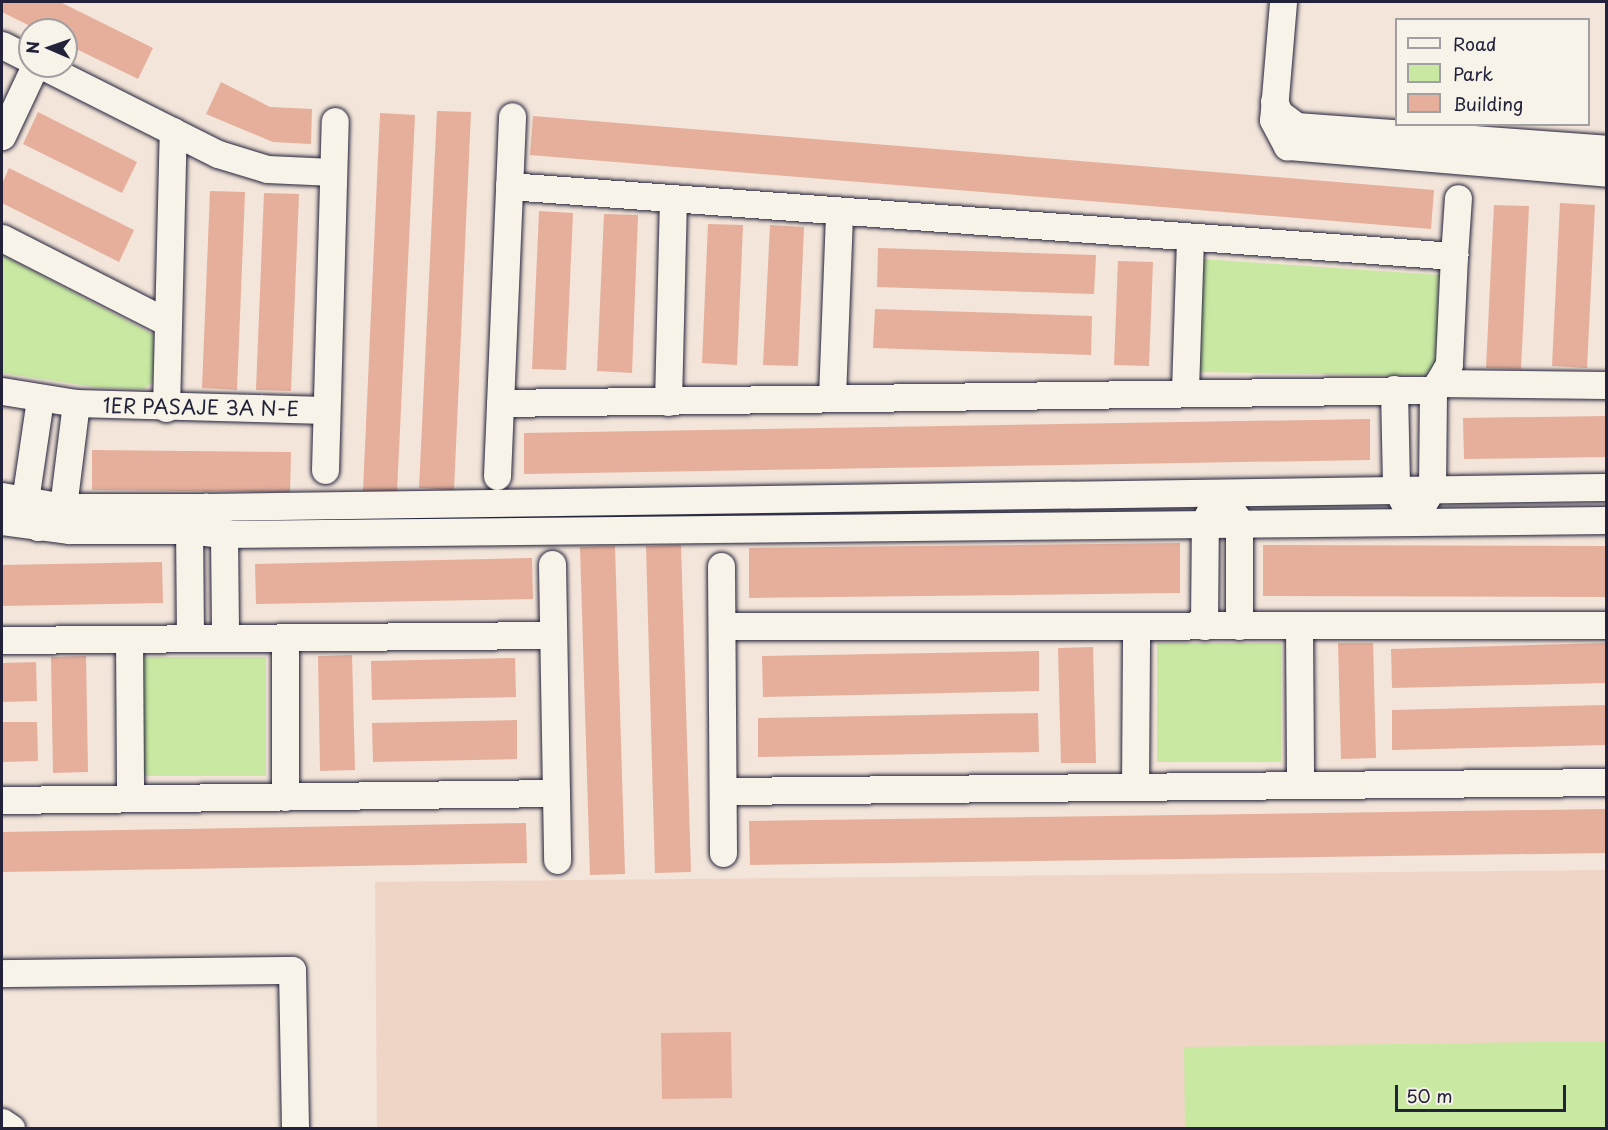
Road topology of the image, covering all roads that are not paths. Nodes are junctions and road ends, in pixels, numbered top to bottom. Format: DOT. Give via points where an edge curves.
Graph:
graph roads {
  1 [pos="1283,2"];
  2 [pos="2,45"];
  3 [pos="18,53"];
  4 [pos="29,78"];
  5 [pos="67,78"];
  6 [pos="1274,101"];
  7 [pos="512,116"];
  8 [pos="335,121"];
  9 [pos="173,131"];
  10 [pos="2,136"];
  11 [pos="1606,149"];
  12 [pos="333,172"];
  13 [pos="1606,173"];
  14 [pos="509,186"];
  15 [pos="1458,198"];
  16 [pos="673,200"];
  17 [pos="839,214"];
  18 [pos="2,238"];
  19 [pos="1190,239"];
  20 [pos="1454,256"];
  21 [pos="167,322"];
  22 [pos="1606,385"];
  23 [pos="1435,386"];
  24 [pos="1395,389"];
  25 [pos="1185,390"];
  26 [pos="2,391"];
  27 [pos="832,397"];
  28 [pos="40,399"];
  29 [pos="668,402"];
  30 [pos="76,403"];
  31 [pos="500,403"];
  32 [pos="166,408"];
  33 [pos="326,410"];
  34 [pos="325,470"];
  35 [pos="497,476"];
  36 [pos="1606,487"];
  37 [pos="1396,488"];
  38 [pos="1432,488"];
  39 [pos="1219,492"];
  40 [pos="13,499"];
  41 [pos="63,507"];
  42 [pos="206,507"];
  43 [pos="2,520"];
  44 [pos="1606,520"];
  45 [pos="1205,521"];
  46 [pos="1239,521"];
  47 [pos="1414,522"];
  48 [pos="38,527"];
  49 [pos="189,530"];
  50 [pos="224,534"];
  51 [pos="552,564"];
  52 [pos="721,566"];
  53 [pos="722,626"];
  54 [pos="1136,626"];
  55 [pos="1204,626"];
  56 [pos="1239,626"];
  57 [pos="1299,626"];
  58 [pos="1606,626"];
  59 [pos="553,635"];
  60 [pos="190,638"];
  61 [pos="225,638"];
  62 [pos="285,638"];
  63 [pos="129,639"];
  64 [pos="2,640"];
  65 [pos="1606,782"];
  66 [pos="1300,785"];
  67 [pos="1135,787"];
  68 [pos="723,791"];
  69 [pos="556,793"];
  70 [pos="285,796"];
  71 [pos="130,798"];
  72 [pos="2,800"];
  73 [pos="723,853"];
  74 [pos="557,860"];
  75 [pos="2,973"];
  76 [pos="2,1122"];
  77 [pos="11,1128"];
  78 [pos="295,1128"];
  1 -- 6 [label="street"];
  2 -- 3 [label="street"];
  4 -- 10 [label="street"];
  5 -- 9 [label="street"];
  6 -- 11 [label="street" via="1279,113 1296,126"];
  6 -- 13 [label="street" via="1275,129 1287,146 1296,149"];
  7 -- 14 [label="street"];
  8 -- 12 [label="street"];
  9 -- 12 [label="street" via="218,154 267,169"];
  9 -- 21 [label="street"];
  12 -- 33 [label="street"];
  14 -- 16 [label="street"];
  14 -- 31 [label="street"];
  15 -- 20 [label="street"];
  16 -- 17 [label="street"];
  16 -- 29 [label="street"];
  17 -- 19 [label="street"];
  17 -- 27 [label="street"];
  18 -- 21 [label="street"];
  19 -- 20 [label="street"];
  19 -- 25 [label="street"];
  20 -- 23 [label="street" via="1449,364"];
  21 -- 32 [label="street"];
  22 -- 23 [label="street"];
  23 -- 24 [label="street"];
  23 -- 38 [label="street"];
  24 -- 25 [label="street"];
  24 -- 37 [label="street"];
  25 -- 27 [label="street"];
  26 -- 28 [label="street, 1ER PASAJE 3A N-E"];
  27 -- 29 [label="street"];
  28 -- 30 [label="street, 1ER PASAJE 3A N-E"];
  28 -- 40 [label="street"];
  29 -- 31 [label="street"];
  30 -- 32 [label="street, 1ER PASAJE 3A N-E"];
  30 -- 41 [label="street, 1ER PASAJE 3A N-E"];
  31 -- 35 [label="street"];
  32 -- 33 [label="street, 1ER PASAJE 3A N-E"];
  33 -- 34 [label="street"];
  36 -- 38 [label="street"];
  37 -- 38 [label="street"];
  37 -- 39 [label="street"];
  37 -- 47 [label="street"];
  38 -- 47 [label="street"];
  39 -- 42 [label="street"];
  39 -- 45 [label="street"];
  39 -- 46 [label="street"];
  40 -- 41 [label="street"];
  40 -- 48 [label="street"];
  41 -- 42 [label="street"];
  41 -- 48 [label="street"];
  42 -- 49 [label="street"];
  42 -- 50 [label="street"];
  43 -- 48 [label="street"];
  44 -- 47 [label="street"];
  45 -- 46 [label="street"];
  45 -- 50 [label="street"];
  45 -- 55 [label="street"];
  46 -- 47 [label="street"];
  46 -- 56 [label="street"];
  48 -- 49 [label="street"];
  49 -- 50 [label="street"];
  49 -- 60 [label="street"];
  50 -- 61 [label="street"];
  51 -- 59 [label="street"];
  52 -- 53 [label="street"];
  53 -- 54 [label="street"];
  53 -- 68 [label="street"];
  54 -- 55 [label="street"];
  54 -- 67 [label="street"];
  55 -- 56 [label="street"];
  56 -- 57 [label="street"];
  57 -- 58 [label="street"];
  57 -- 66 [label="street"];
  59 -- 62 [label="street"];
  59 -- 69 [label="street"];
  60 -- 61 [label="street"];
  60 -- 63 [label="street"];
  61 -- 62 [label="street"];
  62 -- 70 [label="street"];
  63 -- 64 [label="street"];
  63 -- 71 [label="street"];
  65 -- 66 [label="street"];
  66 -- 67 [label="street"];
  67 -- 68 [label="street"];
  68 -- 73 [label="street"];
  69 -- 70 [label="street"];
  69 -- 74 [label="street"];
  70 -- 71 [label="street"];
  71 -- 72 [label="street"];
  75 -- 78 [label="street" via="292,970"];
  76 -- 77 [label="street"];
}
